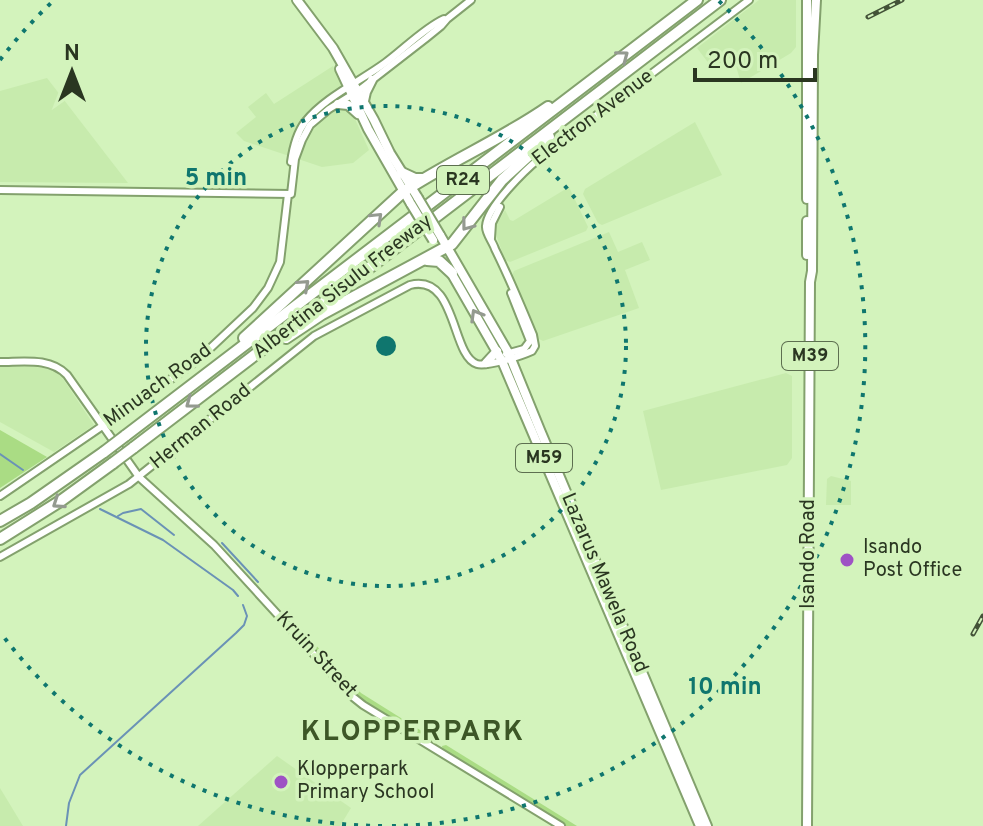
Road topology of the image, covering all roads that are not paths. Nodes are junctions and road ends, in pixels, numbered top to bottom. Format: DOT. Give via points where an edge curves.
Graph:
graph roads {
  1 [pos="297,0"];
  2 [pos="471,0"];
  3 [pos="697,0"];
  4 [pos="720,0"];
  5 [pos="749,0"];
  6 [pos="807,0"];
  7 [pos="816,0"];
  8 [pos="447,19"];
  9 [pos="594,78"];
  10 [pos="372,80"];
  11 [pos="353,90"];
  12 [pos="364,102"];
  13 [pos="585,102"];
  14 [pos="338,104"];
  15 [pos="362,118"];
  16 [pos="402,173"];
  17 [pos="424,178"];
  18 [pos="0,190"];
  19 [pos="407,190"];
  20 [pos="289,196"];
  21 [pos="443,249"];
  22 [pos="502,263"];
  23 [pos="416,264"];
  24 [pos="452,273"];
  25 [pos="810,282"];
  26 [pos="227,357"];
  27 [pos="500,358"];
  28 [pos="249,359"];
  29 [pos="0,362"];
  30 [pos="103,426"];
  31 [pos="139,477"];
  32 [pos="0,496"];
  33 [pos="0,521"];
  34 [pos="0,539"];
  35 [pos="0,557"];
  36 [pos="617,613"];
  37 [pos="619,637"];
  38 [pos="561,826"];
  39 [pos="700,826"];
  40 [pos="707,826"];
  41 [pos="807,826"];
  1 -- 11 [label="main road, M59"];
  2 -- 8 [label="main road"];
  9 -- 3 [label="highway, Albertina Sisulu Freeway / R24, one-way"];
  4 -- 13 [label="highway, Albertina Sisulu Freeway / R24"];
  5 -- 22 [label="main road, Electron Avenue" via="521,174 486,223"];
  6 -- 25 [label="main road, Isando Road / M39"];
  7 -- 25 [label="main road, Isando Road / M39"];
  8 -- 10 [label="main road"];
  8 -- 11 [label="main road"];
  9 -- 17 [label="highway"];
  9 -- 26 [label="highway, Albertina Sisulu Freeway / R24"];
  10 -- 11 [label="main road"];
  10 -- 12 [label="main road"];
  11 -- 12 [label="main road, Lazarus Mawela Road / M59"];
  11 -- 14 [label="main road"];
  11 -- 15 [label="main road, Lazarus Mawela Road / M59"];
  11 -- 20 [label="main road" via="314,113 301,129 293,146"];
  12 -- 16 [label="main road, Lazarus Mawela Road / M59"];
  13 -- 21 [label="highway, one-way" via="509,173"];
  13 -- 28 [label="highway, Albertina Sisulu Freeway / R24"];
  14 -- 15 [label="main road" via="348,105"];
  14 -- 20 [label="main road" via="307,129"];
  15 -- 19 [label="main road, Lazarus Mawela Road / M59"];
  16 -- 17 [label="highway"];
  16 -- 19 [label="main road, Lazarus Mawela Road / M59"];
  17 -- 19 [label="highway"];
  18 -- 20 [label="main road"];
  19 -- 21 [label="main road, Lazarus Mawela Road / M59, bridge"];
  26 -- 19 [label="highway, one-way"];
  20 -- 30 [label="main road, Minuach Road" via="280,262 260,300 202,356"];
  21 -- 23 [label="highway"];
  21 -- 24 [label="main road, Lazarus Mawela Road / M59"];
  21 -- 27 [label="main road, Lazarus Mawela Road / M59"];
  22 -- 27 [label="main road, Electron Avenue" via="530,341 526,348"];
  22 -- 27 [label="main road, Electron Avenue" via="535,346"];
  23 -- 24 [label="highway" via="437,260"];
  23 -- 28 [label="highway"];
  27 -- 24 [label="main road, Lazarus Mawela Road / M59, one-way"];
  25 -- 41 [label="main road, Isando Road / M39"];
  26 -- 33 [label="highway, Albertina Sisulu Freeway / R24, bridge" via="104,452"];
  27 -- 31 [label="main road, Herman Road" via="476,363 437,292 425,284 410,285 314,336"];
  27 -- 36 [label="main road, Lazarus Mawela Road / M59"];
  27 -- 37 [label="main road, Lazarus Mawela Road / M59"];
  28 -- 34 [label="highway, Albertina Sisulu Freeway / R24, one-way, bridge" via="62,500"];
  29 -- 30 [label="main road, Kruin Street" via="42,362 60,368"];
  30 -- 31 [label="main road, Kruin Street"];
  30 -- 32 [label="main road, Minuach Road"];
  31 -- 35 [label="main road, Herman Road"];
  31 -- 38 [label="main road, Kruin Street" via="214,545 357,700"];
  36 -- 37 [label="main road"];
  36 -- 40 [label="main road, Lazarus Mawela Road / M59"];
  37 -- 39 [label="main road, Lazarus Mawela Road / M59"];
}
